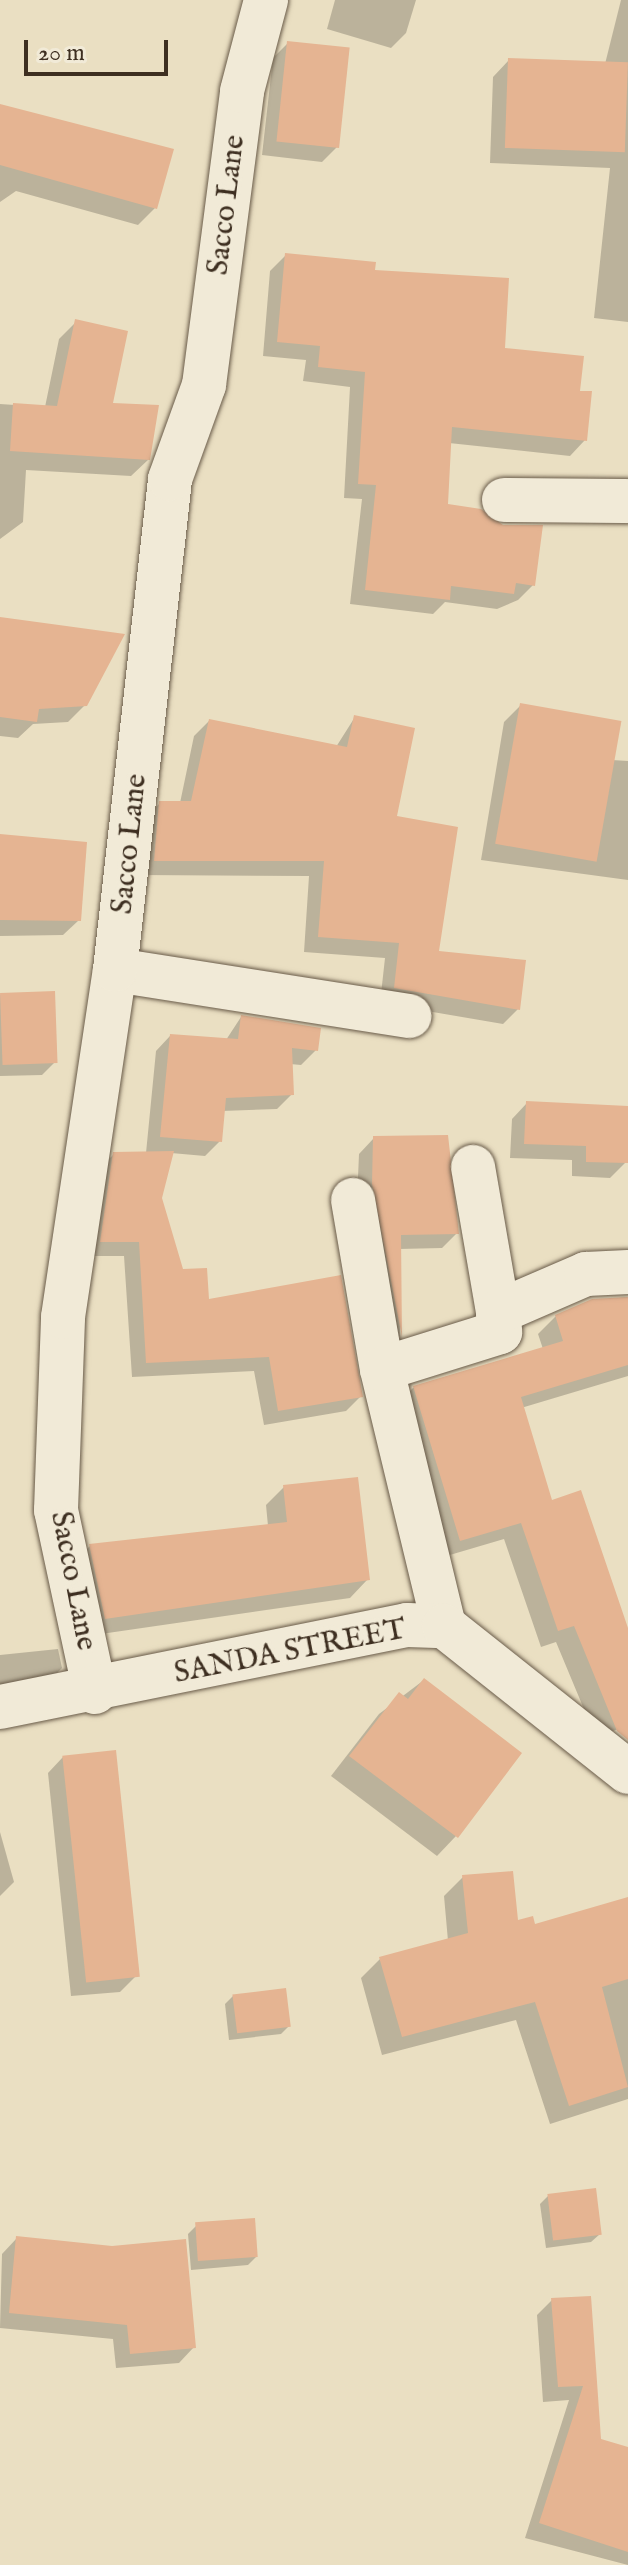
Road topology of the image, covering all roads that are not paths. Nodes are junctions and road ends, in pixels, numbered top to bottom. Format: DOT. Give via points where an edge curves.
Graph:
graph roads {
  1 [pos="266,0"];
  2 [pos="504,500"];
  3 [pos="628,501"];
  4 [pos="115,970"];
  5 [pos="409,1016"];
  6 [pos="473,1167"];
  7 [pos="353,1200"];
  8 [pos="628,1272"];
  9 [pos="498,1312"];
  10 [pos="382,1369"];
  11 [pos="444,1626"];
  12 [pos="95,1692"];
  13 [pos="0,1707"];
  14 [pos="628,1772"];
  1 -- 4 [label="street, Sacco Lane" via="242,91 204,385 170,479"];
  2 -- 3 [label="street"];
  4 -- 5 [label="street"];
  4 -- 12 [label="street, Sacco Lane" via="63,1317 56,1510"];
  6 -- 9 [label="street"];
  7 -- 10 [label="street"];
  8 -- 9 [label="street" via="586,1274"];
  9 -- 10 [label="street" via="500,1332"];
  10 -- 11 [label="street"];
  11 -- 12 [label="street, SANDA STREET" via="407,1625"];
  11 -- 14 [label="street, SANDA STREET"];
  12 -- 13 [label="street, SANDA STREET"];
}
